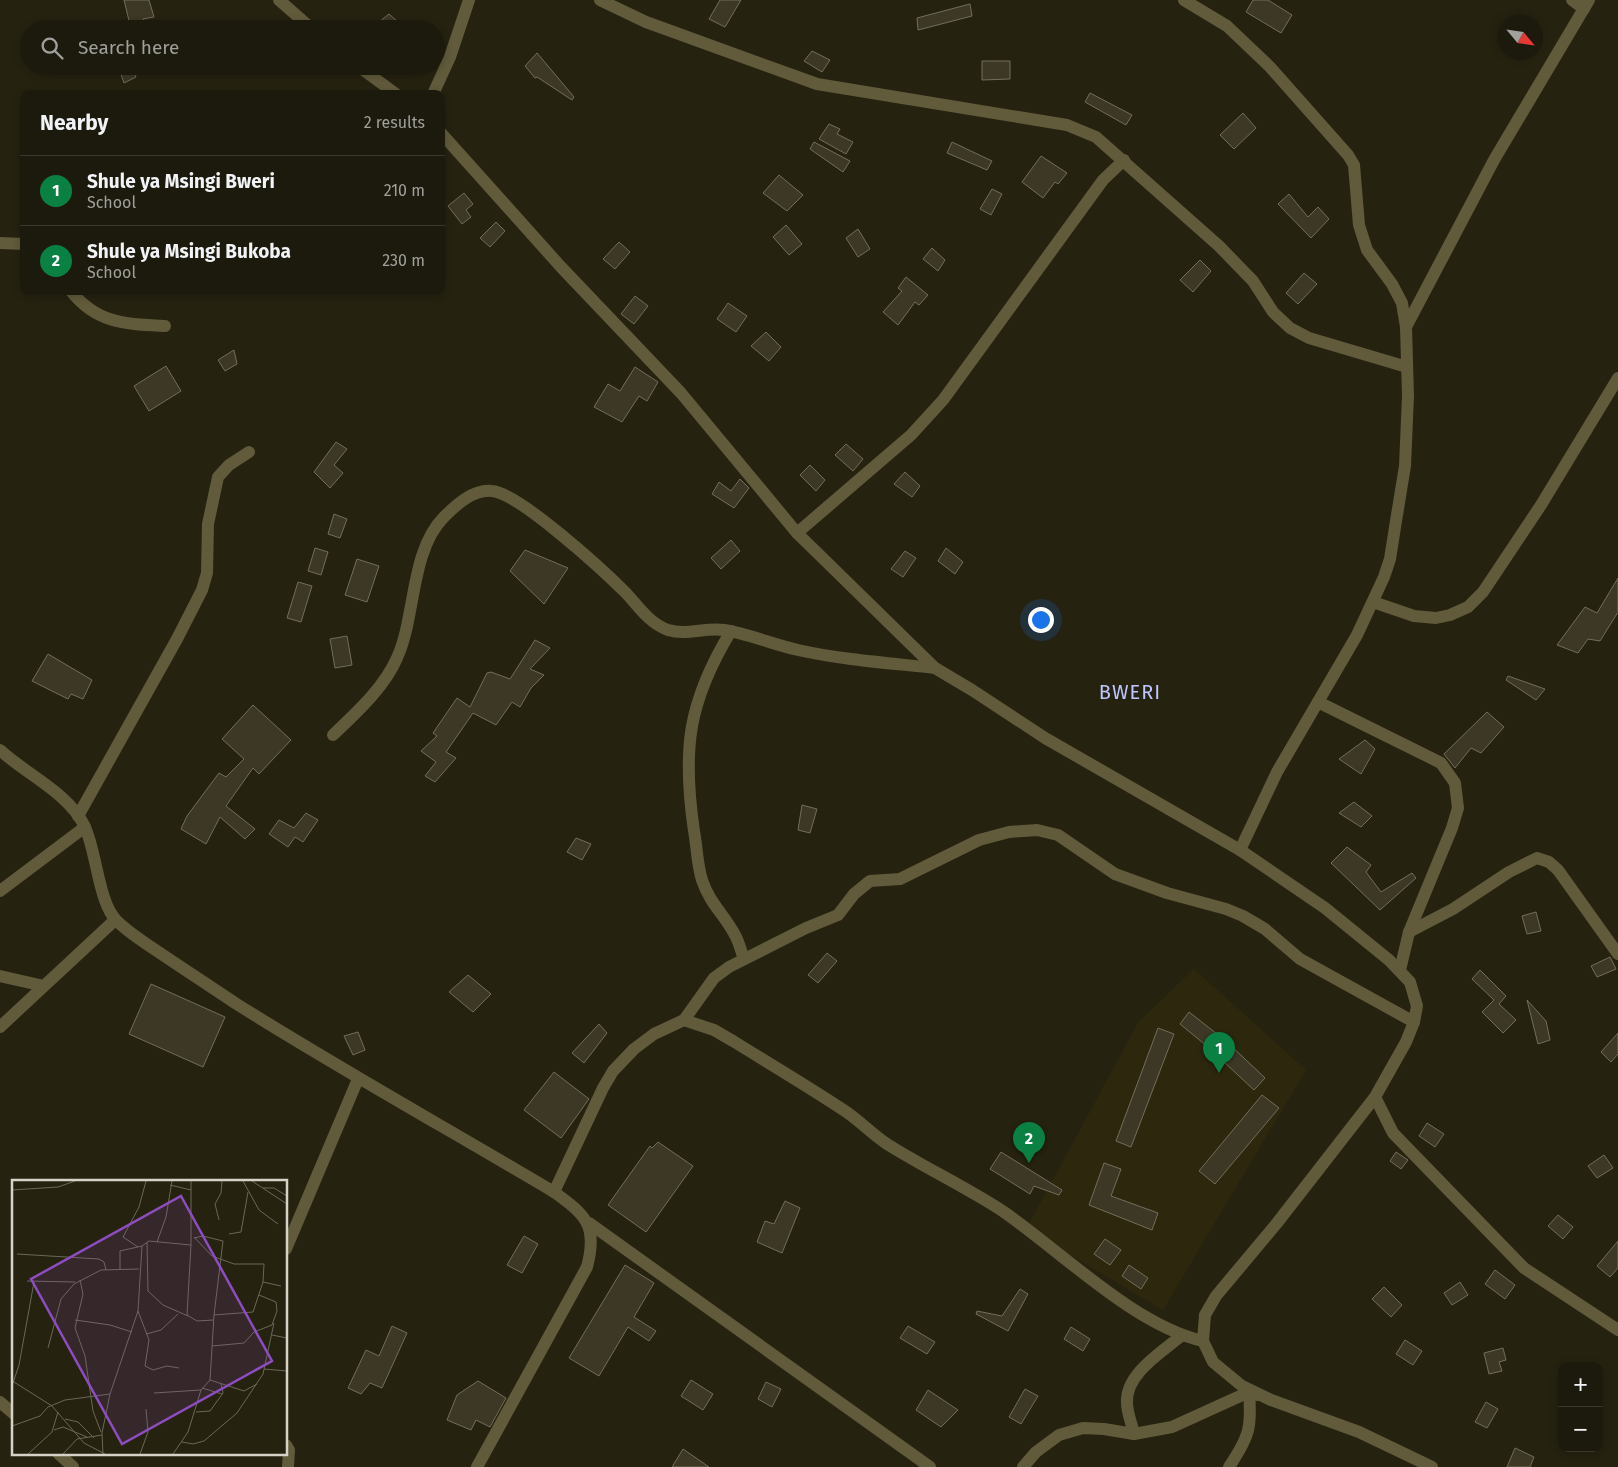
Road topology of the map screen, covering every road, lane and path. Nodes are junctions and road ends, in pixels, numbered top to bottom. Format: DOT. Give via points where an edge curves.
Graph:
graph roads {
  1 [pos="279,0"];
  2 [pos="469,0"];
  3 [pos="600,0"];
  4 [pos="1184,0"];
  5 [pos="1572,0"];
  6 [pos="1586,4"];
  7 [pos="302,20"];
  8 [pos="445,67"];
  9 [pos="370,75"];
  10 [pos="441,75"];
  11 [pos="391,90"];
  12 [pos="434,90"];
  13 [pos="445,138"];
  14 [pos="1124,160"];
  15 [pos="0,243"];
  16 [pos="20,244"];
  17 [pos="75,295"];
  18 [pos="165,326"];
  19 [pos="1406,327"];
  20 [pos="1407,367"];
  21 [pos="1618,378"];
  22 [pos="249,452"];
  23 [pos="797,533"];
  24 [pos="1373,602"];
  25 [pos="731,631"];
  26 [pos="935,668"];
  27 [pos="1318,702"];
  28 [pos="333,736"];
  29 [pos="0,750"];
  30 [pos="82,821"];
  31 [pos="1240,850"];
  32 [pos="0,891"];
  33 [pos="116,920"];
  34 [pos="1409,932"];
  35 [pos="1618,954"];
  36 [pos="744,960"];
  37 [pos="1400,970"];
  38 [pos="0,976"];
  39 [pos="44,986"];
  40 [pos="684,1020"];
  41 [pos="1414,1022"];
  42 [pos="0,1027"];
  43 [pos="358,1079"];
  44 [pos="1375,1097"];
  45 [pos="554,1192"];
  46 [pos="589,1223"];
  47 [pos="288,1244"];
  48 [pos="1618,1330"];
  49 [pos="1181,1336"];
  50 [pos="1203,1341"];
  51 [pos="1249,1392"];
  52 [pos="1271,1400"];
  53 [pos="0,1402"];
  54 [pos="12,1412"];
  55 [pos="1134,1434"];
  56 [pos="288,1448"];
  57 [pos="59,1454"];
  58 [pos="73,1467"];
  59 [pos="288,1467"];
  60 [pos="477,1467"];
  61 [pos="930,1467"];
  62 [pos="1023,1467"];
  63 [pos="1229,1467"];
  64 [pos="1432,1467"];
  1 -- 7 [label="street"];
  2 -- 8 [label="street"];
  3 -- 14 [label="street" via="646,22 817,84 1066,125 1096,137"];
  4 -- 19 [label="street" via="1227,26 1270,67 1348,155 1354,165 1359,225 1367,250 1402,303"];
  5 -- 6 [label="street"];
  6 -- 19 [label="street" via="1494,160"];
  9 -- 11 [label="street"];
  10 -- 12 [label="street"];
  13 -- 23 [label="street" via="681,393"];
  14 -- 20 [label="street" via="1219,246 1253,281 1273,312 1290,328 1309,338"];
  14 -- 23 [label="street" via="1103,180 943,400 911,435"];
  15 -- 16 [label="street"];
  17 -- 18 [label="street" via="91,311 106,319"];
  19 -- 20 [label="street"];
  20 -- 24 [label="street" via="1404,466 1390,559"];
  21 -- 24 [label="street" via="1530,522 1483,592 1468,607 1436,618 1414,616"];
  22 -- 30 [label="street" via="218,477 208,524 207,573 202,590"];
  23 -- 26 [label="street"];
  24 -- 27 [label="street"];
  25 -- 26 [label="street" via="835,658"];
  25 -- 28 [label="street" via="678,633 653,623 597,567 522,505 506,494 491,490 476,493 442,519 430,536 413,588 407,628 397,659 373,694"];
  25 -- 36 [label="street" via="715,658 698,699 688,764 702,878 712,904 735,935"];
  26 -- 31 [label="street" via="1045,738"];
  27 -- 31 [label="street" via="1277,772"];
  27 -- 34 [label="street" via="1441,763 1455,783 1458,808 1452,828"];
  29 -- 30 [label="street" via="64,799"];
  30 -- 32 [label="street"];
  30 -- 33 [label="street" via="103,895"];
  31 -- 37 [label="street" via="1325,908"];
  33 -- 39 [label="street"];
  33 -- 43 [label="street" via="204,982"];
  34 -- 35 [label="street" via="1537,858 1558,870"];
  34 -- 37 [label="street"];
  36 -- 40 [label="street" via="714,978"];
  36 -- 41 [label="street" via="838,914 870,881 900,879 979,840 1009,832 1037,830 1058,835 1115,874 1243,916 1265,929 1300,959"];
  37 -- 41 [label="street" via="1410,982 1414,994 1417,1006"];
  38 -- 39 [label="street"];
  39 -- 42 [label="street"];
  40 -- 45 [label="street" via="654,1034 613,1071"];
  40 -- 49 [label="street" via="714,1030 837,1106 885,1143 963,1186 1037,1235 1103,1288"];
  41 -- 44 [label="street"];
  43 -- 45 [label="street"];
  43 -- 47 [label="street"];
  44 -- 48 [label="street" via="1393,1133 1524,1268"];
  44 -- 50 [label="street" via="1216,1296 1205,1315"];
  45 -- 46 [label="street"];
  46 -- 60 [label="street" via="592,1247 587,1267"];
  46 -- 61 [label="street"];
  49 -- 50 [label="street"];
  49 -- 55 [label="street" via="1146,1366 1131,1384 1127,1403"];
  50 -- 52 [label="street" via="1212,1362 1242,1386"];
  51 -- 52 [label="street"];
  51 -- 55 [label="street" via="1172,1427"];
  51 -- 63 [label="street" via="1251,1423 1243,1445"];
  52 -- 64 [label="street" via="1359,1432"];
  53 -- 54 [label="street"];
  55 -- 62 [label="street" via="1083,1428 1059,1435 1036,1452"];
  56 -- 59 [label="street"];
  57 -- 58 [label="street"];
}
